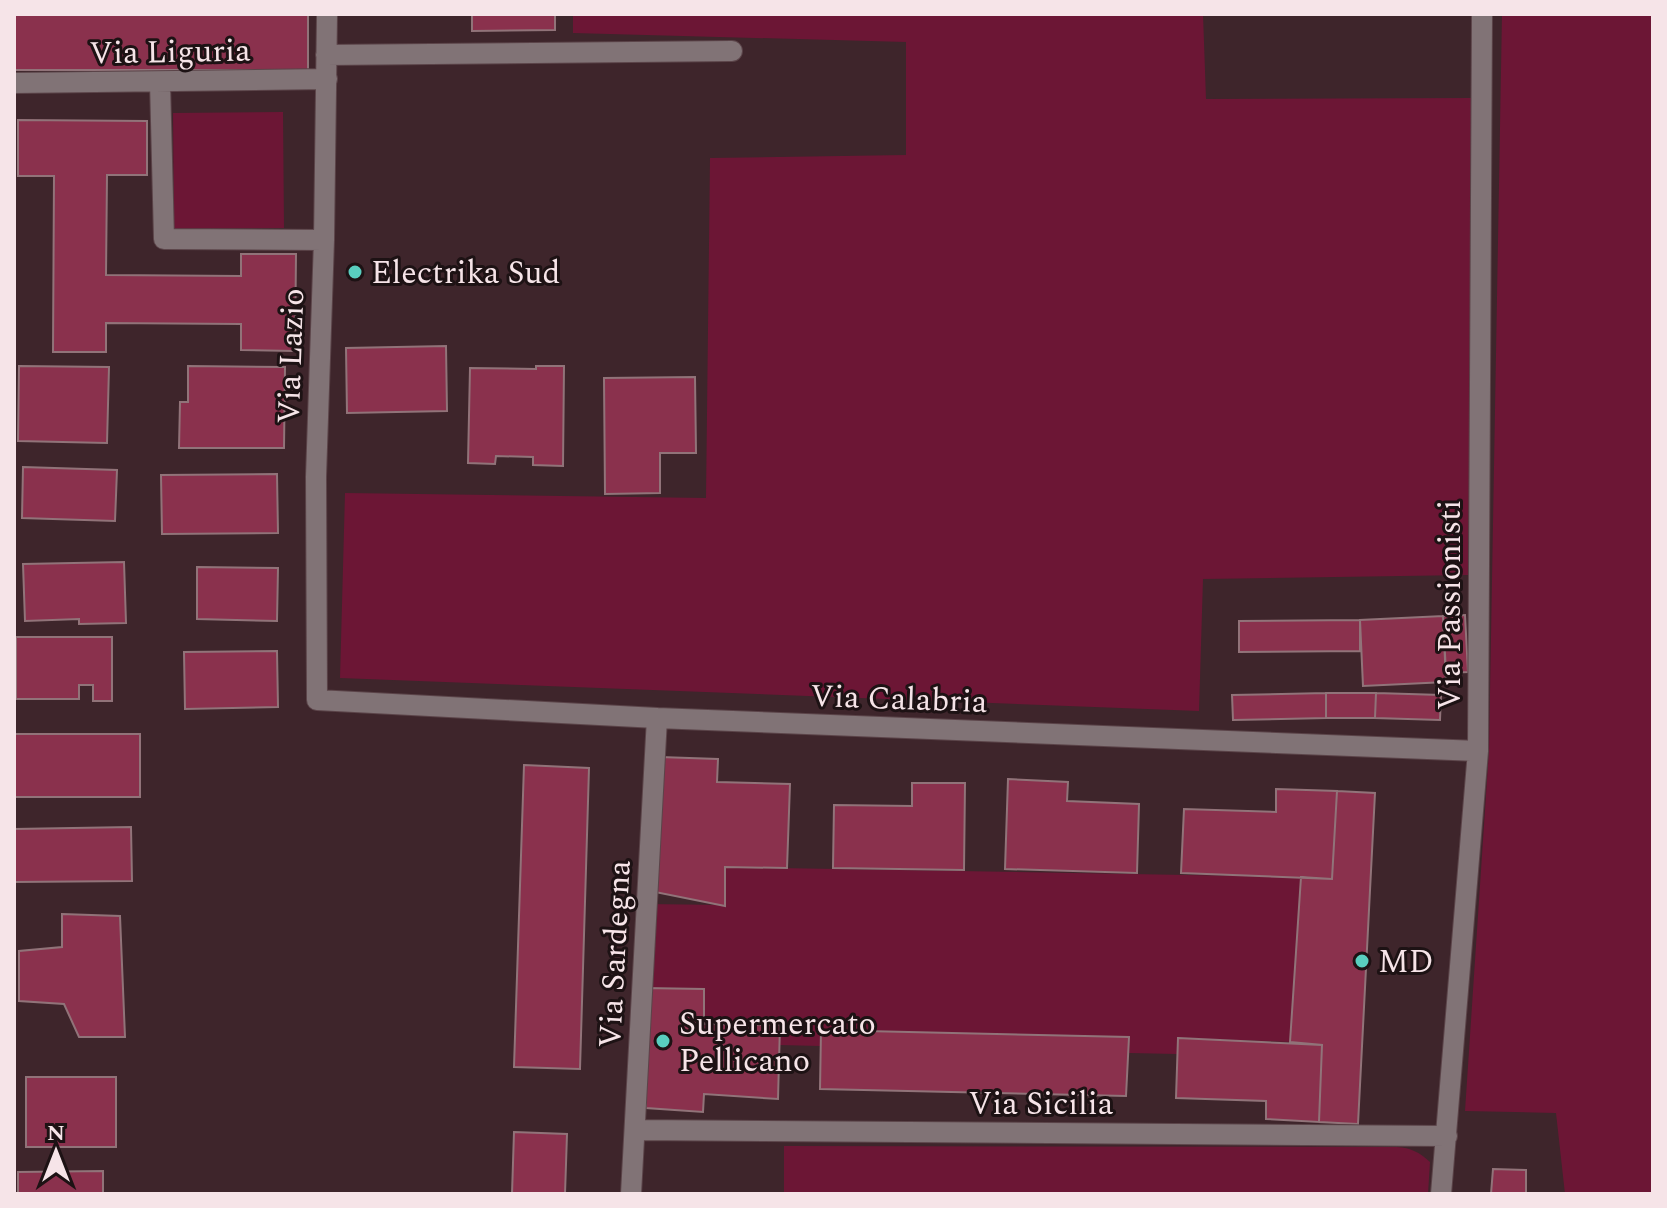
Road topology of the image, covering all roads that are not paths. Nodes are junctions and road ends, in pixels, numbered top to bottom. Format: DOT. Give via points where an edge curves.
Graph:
graph roads {
  1 [pos="327,14"];
  2 [pos="1482,14"];
  3 [pos="732,51"];
  4 [pos="326,55"];
  5 [pos="327,79"];
  6 [pos="160,82"];
  7 [pos="14,83"];
  8 [pos="324,240"];
  9 [pos="317,700"];
  10 [pos="657,718"];
  11 [pos="1478,751"];
  12 [pos="635,1130"];
  13 [pos="1447,1136"];
  14 [pos="631,1194"];
  15 [pos="1441,1194"];
  1 -- 4 [label="street, Via Lazio"];
  2 -- 11 [label="street, Via Passionisti"];
  3 -- 4 [label="street"];
  4 -- 5 [label="street, Via Lazio"];
  5 -- 6 [label="street, Via Liguria"];
  5 -- 8 [label="street, Via Lazio"];
  6 -- 7 [label="street, Via Liguria"];
  6 -- 8 [label="street" via="164,239"];
  8 -- 9 [label="street, Via Lazio" via="316,477"];
  9 -- 10 [label="street, Via Calabria"];
  10 -- 11 [label="street, Via Calabria"];
  10 -- 12 [label="street, Via Sardegna"];
  11 -- 13 [label="street, Via Passionisti"];
  12 -- 13 [label="street, Via Sicilia"];
  12 -- 14 [label="street, Via Sardegna"];
  13 -- 15 [label="street, Via Passionisti"];
}
